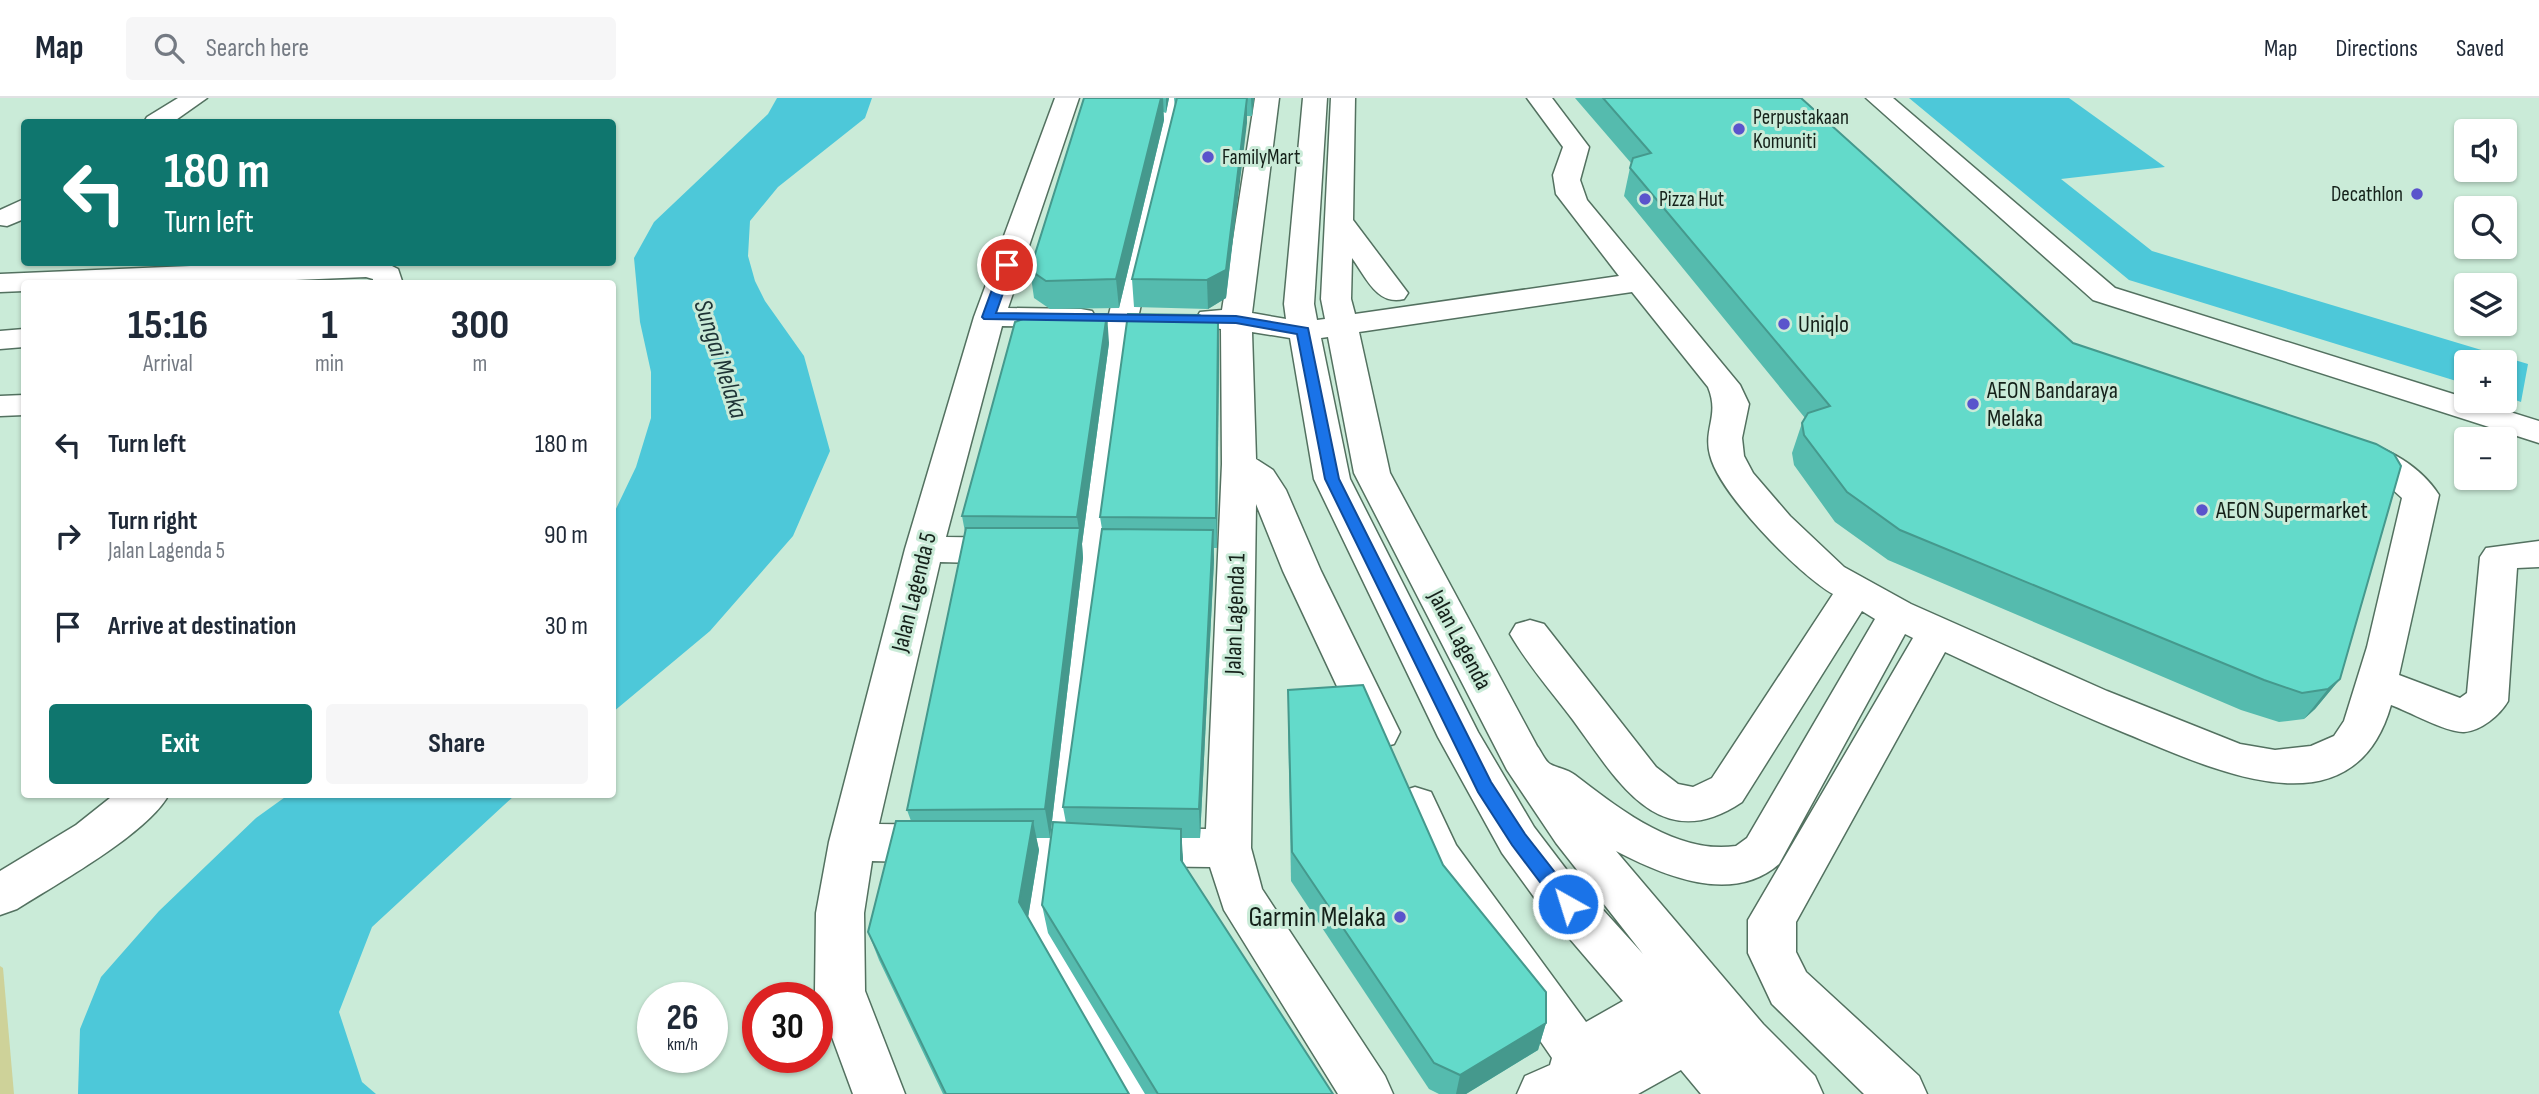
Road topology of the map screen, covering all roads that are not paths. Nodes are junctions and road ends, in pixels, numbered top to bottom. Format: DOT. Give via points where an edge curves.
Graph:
graph roads {
  1 [pos="195,98"];
  2 [pos="1315,98"];
  3 [pos="1343,98"];
  4 [pos="1539,98"];
  5 [pos="1878,98"];
  6 [pos="1073,107"];
  7 [pos="1172,112"];
  8 [pos="1256,113"];
  9 [pos="161,119"];
  10 [pos="1338,220"];
  11 [pos="1631,271"];
  12 [pos="383,277"];
  13 [pos="192,280"];
  14 [pos="0,283"];
  15 [pos="21,283"];
  16 [pos="1393,293"];
  17 [pos="1320,315"];
  18 [pos="989,317"];
  19 [pos="1136,318"];
  20 [pos="1186,319"];
  21 [pos="1236,320"];
  22 [pos="21,338"];
  23 [pos="0,340"];
  24 [pos="21,405"];
  25 [pos="0,406"];
  26 [pos="2539,432"];
  27 [pos="2320,442"];
  28 [pos="1239,464"];
  29 [pos="923,549"];
  30 [pos="1067,552"];
  31 [pos="1130,554"];
  32 [pos="2539,554"];
  33 [pos="1196,555"];
  34 [pos="1236,556"];
  35 [pos="1302,571"];
  36 [pos="1854,592"];
  37 [pos="1917,623"];
  38 [pos="1530,634"];
  39 [pos="2382,665"];
  40 [pos="1522,758"];
  41 [pos="142,798"];
  42 [pos="852,842"];
  43 [pos="1018,846"];
  44 [pos="1228,848"];
  45 [pos="0,895"];
  46 [pos="1681,965"];
  47 [pos="1677,1022"];
  48 [pos="1745,1041"];
  49 [pos="1580,1082"];
  50 [pos="878,1094"];
  51 [pos="1130,1094"];
  52 [pos="1367,1094"];
  53 [pos="1735,1094"];
  54 [pos="1797,1094"];
  55 [pos="1901,1094"];
  1 -- 9 [label="street"];
  2 -- 17 [label="street, Jalan Lagenda"];
  3 -- 10 [label="street, Jalan Lagenda"];
  4 -- 11 [label="street" via="1576,147 1564,177 1566,189"];
  5 -- 26 [label="street" via="2104,294"];
  6 -- 18 [label="street, Jalan Lagenda 5"];
  7 -- 19 [label="street"];
  8 -- 21 [label="street, Jalan Lagenda 1"];
  10 -- 16 [label="street"];
  10 -- 17 [label="street, Jalan Lagenda"];
  11 -- 16 [label="street"];
  11 -- 17 [label="street"];
  11 -- 36 [label="street" via="1724,384 1732,404 1725,438 1727,456 1738,478 1805,554"];
  12 -- 13 [label="street"];
  14 -- 15 [label="street"];
  16 -- 17 [label="street"];
  17 -- 21 [label="street"];
  17 -- 40 [label="street, Jalan Lagenda" via="1372,474"];
  17 -- 47 [label="street, Jalan Lagenda" via="1332,479 1485,786 1550,883"];
  18 -- 19 [label="street"];
  18 -- 29 [label="street, Jalan Lagenda 5"];
  19 -- 30 [label="street"];
  20 -- 21 [label="street"];
  21 -- 28 [label="street, Jalan Lagenda 1"];
  22 -- 23 [label="street"];
  24 -- 25 [label="street"];
  27 -- 39 [label="street" via="2384,463 2421,495"];
  28 -- 34 [label="street, Jalan Lagenda 1"];
  28 -- 35 [label="street" via="1261,478"];
  29 -- 30 [label="street"];
  29 -- 42 [label="street, Jalan Lagenda 5"];
  30 -- 31 [label="street"];
  30 -- 43 [label="street"];
  32 -- 39 [label="street" via="2499,557 2487,701 2463,716"];
  33 -- 34 [label="street"];
  34 -- 35 [label="street"];
  34 -- 44 [label="street, Jalan Lagenda 1"];
  35 -- 49 [label="street" via="1440,858"];
  36 -- 37 [label="street"];
  36 -- 38 [label="street" via="1727,790 1708,804 1691,806 1664,796 1641,779"];
  37 -- 39 [label="street" via="2235,760 2275,767 2316,763 2349,748 2364,725"];
  37 -- 40 [label="street" via="1763,851 1747,863 1725,867 1699,863 1609,825"];
  37 -- 55 [label="street" via="1772,920 1772,953 1788,988"];
  40 -- 46 [label="street, Jalan Lagenda" via="1572,830"];
  41 -- 45 [label="street" via="92,838"];
  42 -- 43 [label="street"];
  42 -- 50 [label="street, Jalan Lagenda 5" via="840,913 840,991"];
  43 -- 44 [label="street"];
  43 -- 51 [label="street" via="1038,933"];
  44 -- 52 [label="street, Jalan Lagenda 1" via="1241,896"];
  46 -- 47 [label="street"];
  46 -- 48 [label="street, Jalan Lagenda"];
  47 -- 48 [label="street"];
  47 -- 49 [label="street"];
  47 -- 53 [label="street, Jalan Lagenda"];
  48 -- 54 [label="street, Jalan Lagenda"];
}
